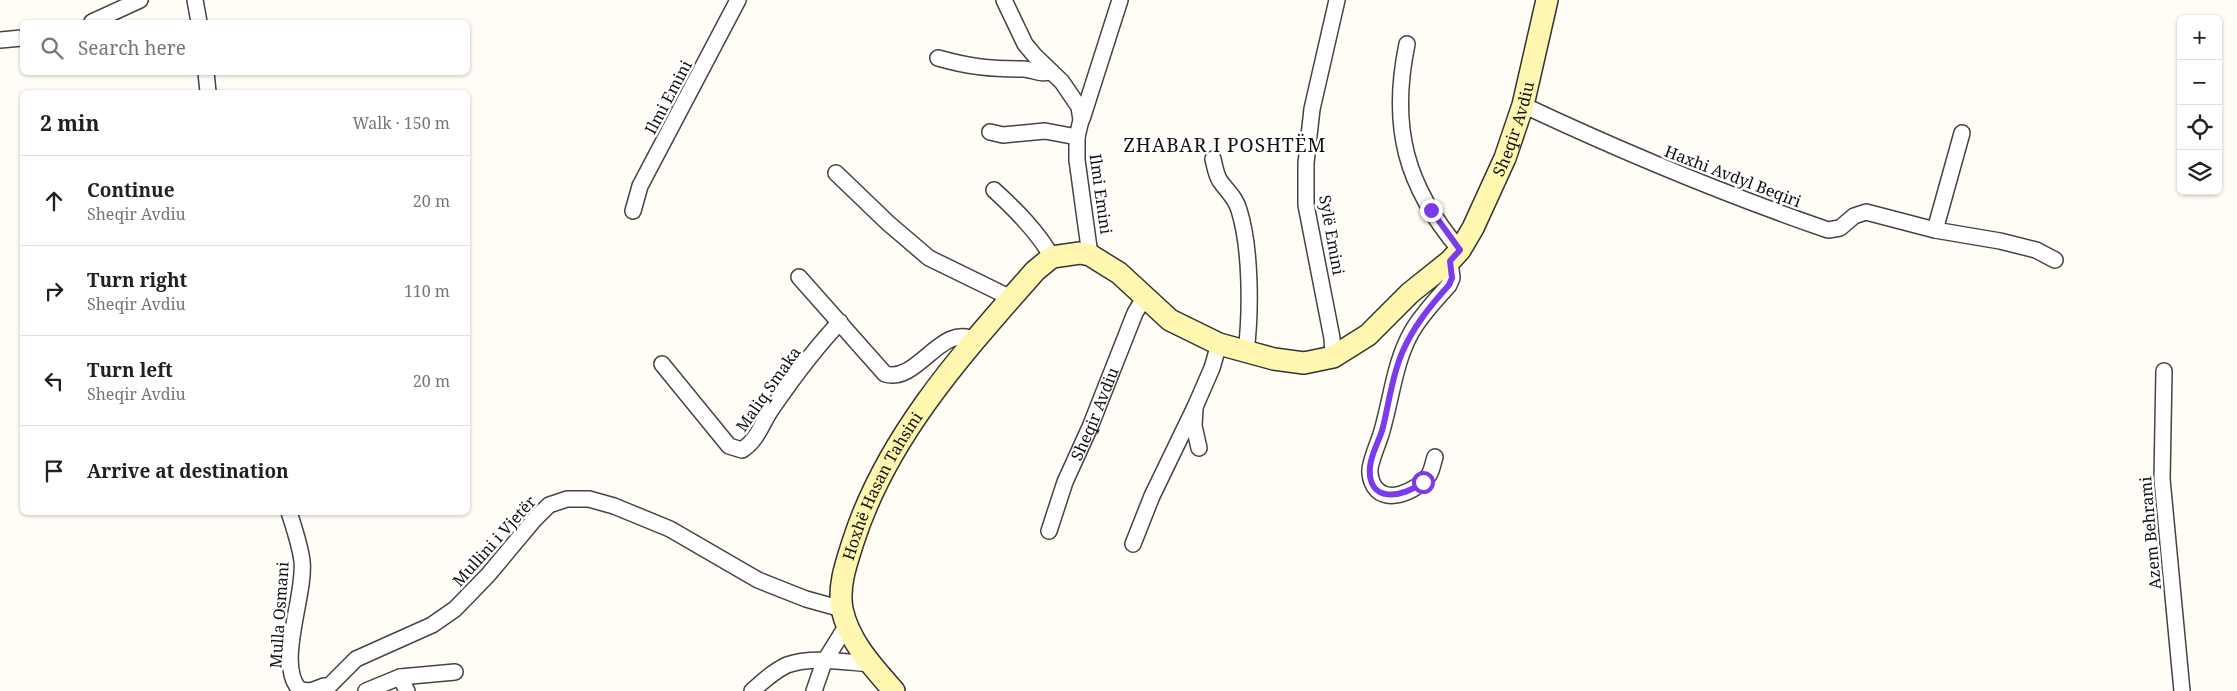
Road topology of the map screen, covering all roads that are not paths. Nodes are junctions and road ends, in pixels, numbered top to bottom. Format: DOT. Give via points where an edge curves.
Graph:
graph roads {
  1 [pos="140,0"];
  2 [pos="195,0"];
  3 [pos="738,0"];
  4 [pos="1004,0"];
  5 [pos="1120,0"];
  6 [pos="1337,0"];
  7 [pos="1547,0"];
  8 [pos="96,20"];
  9 [pos="199,20"];
  10 [pos="20,38"];
  11 [pos="0,40"];
  12 [pos="1407,44"];
  13 [pos="938,58"];
  14 [pos="1050,72"];
  15 [pos="206,75"];
  16 [pos="208,90"];
  17 [pos="1523,105"];
  18 [pos="1081,120"];
  19 [pos="990,132"];
  20 [pos="1962,133"];
  21 [pos="1077,137"];
  22 [pos="1213,159"];
  23 [pos="836,173"];
  24 [pos="994,190"];
  25 [pos="633,211"];
  26 [pos="1935,230"];
  27 [pos="1090,255"];
  28 [pos="1455,256"];
  29 [pos="1052,257"];
  30 [pos="2055,260"];
  31 [pos="799,277"];
  32 [pos="1011,298"];
  33 [pos="1144,298"];
  34 [pos="840,322"];
  35 [pos="976,341"];
  36 [pos="1219,344"];
  37 [pos="1246,352"];
  38 [pos="1333,357"];
  39 [pos="662,364"];
  40 [pos="2164,371"];
  41 [pos="1195,407"];
  42 [pos="1199,448"];
  43 [pos="1435,457"];
  44 [pos="290,515"];
  45 [pos="1049,531"];
  46 [pos="1133,544"];
  47 [pos="845,617"];
  48 [pos="824,662"];
  49 [pos="871,664"];
  50 [pos="455,672"];
  51 [pos="400,677"];
  52 [pos="327,689"];
  53 [pos="366,691"];
  54 [pos="407,691"];
  55 [pos="752,691"];
  56 [pos="814,691"];
  57 [pos="894,691"];
  58 [pos="2182,691"];
  1 -- 8 [label="street"];
  2 -- 9 [label="street"];
  3 -- 25 [label="street, Ilmi Emini" via="640,186"];
  4 -- 14 [label="street" via="1025,44"];
  5 -- 18 [label="street, Ilmi Emini"];
  6 -- 38 [label="street, Sylë Emini" via="1312,109 1306,163 1306,205 1326,302"];
  7 -- 17 [label="street, Sheqir Avdiu"];
  10 -- 11 [label="street"];
  12 -- 28 [label="street" via="1401,72 1399,111 1403,148"];
  13 -- 14 [label="street" via="981,69"];
  14 -- 18 [label="street" via="1073,96"];
  15 -- 16 [label="street"];
  17 -- 26 [label="street, Haxhi Avdyl Beqiri" via="1678,175 1828,230 1840,228 1854,216 1866,212"];
  17 -- 28 [label="street, Sheqir Avdiu" via="1473,228"];
  18 -- 21 [label="street, Ilmi Emini"];
  19 -- 21 [label="street, Ilmi Emini" via="1003,135 1045,131"];
  20 -- 26 [label="street"];
  21 -- 27 [label="street, Ilmi Emini"];
  22 -- 37 [label="street" via="1219,180 1239,208 1246,242"];
  23 -- 32 [label="street" via="929,258"];
  24 -- 29 [label="street" via="1024,219"];
  26 -- 30 [label="street, Haxhi Avdyl Beqiri" via="2009,243 2036,250"];
  27 -- 29 [label="street" via="1080,253"];
  27 -- 33 [label="street, Sheqir Avdiu" via="1119,273"];
  28 -- 38 [label="street, Sheqir Avdiu" via="1368,335"];
  28 -- 43 [label="street, Sheqir Avdiu" via="1449,285 1412,331 1401,356 1370,466 1376,490 1395,495 1417,487 1430,474"];
  29 -- 32 [label="street, Hoxhë Hasan Tahsini"];
  31 -- 34 [label="street"];
  32 -- 35 [label="street, Hoxhë Hasan Tahsini"];
  33 -- 36 [label="street, Sheqir Avdiu" via="1170,320"];
  33 -- 45 [label="street, Sheqir Avdiu" via="1065,482"];
  34 -- 35 [label="street" via="880,369 891,376 908,370 946,342 960,337"];
  34 -- 39 [label="street, Maliq Smaka" via="772,408 751,445 742,450 729,446"];
  35 -- 47 [label="street, Hoxhë Hasan Tahsini" via="926,401 885,465 860,521 844,568 841,591"];
  36 -- 37 [label="street, Sheqir Avdiu"];
  36 -- 41 [label="street"];
  37 -- 38 [label="street, Sheqir Avdiu" via="1304,363"];
  40 -- 58 [label="street, Azem Behrami" via="2162,478"];
  41 -- 42 [label="street" via="1194,426"];
  41 -- 46 [label="street"];
  44 -- 52 [label="street, Mulla Osmani" via="302,561 292,677 300,690 311,691 324,686"];
  47 -- 48 [label="street"];
  47 -- 49 [label="street, Hoxhë Hasan Tahsini" via="861,652"];
  47 -- 52 [label="street, Mullini i Vjetër" via="758,580 670,528 588,499 567,499 549,505 455,609 432,625 356,659"];
  48 -- 49 [label="street"];
  48 -- 55 [label="street" via="788,665"];
  48 -- 56 [label="street"];
  49 -- 57 [label="street, Hoxhë Hasan Tahsini"];
  50 -- 51 [label="street"];
  51 -- 53 [label="street"];
  51 -- 54 [label="street"];
}
